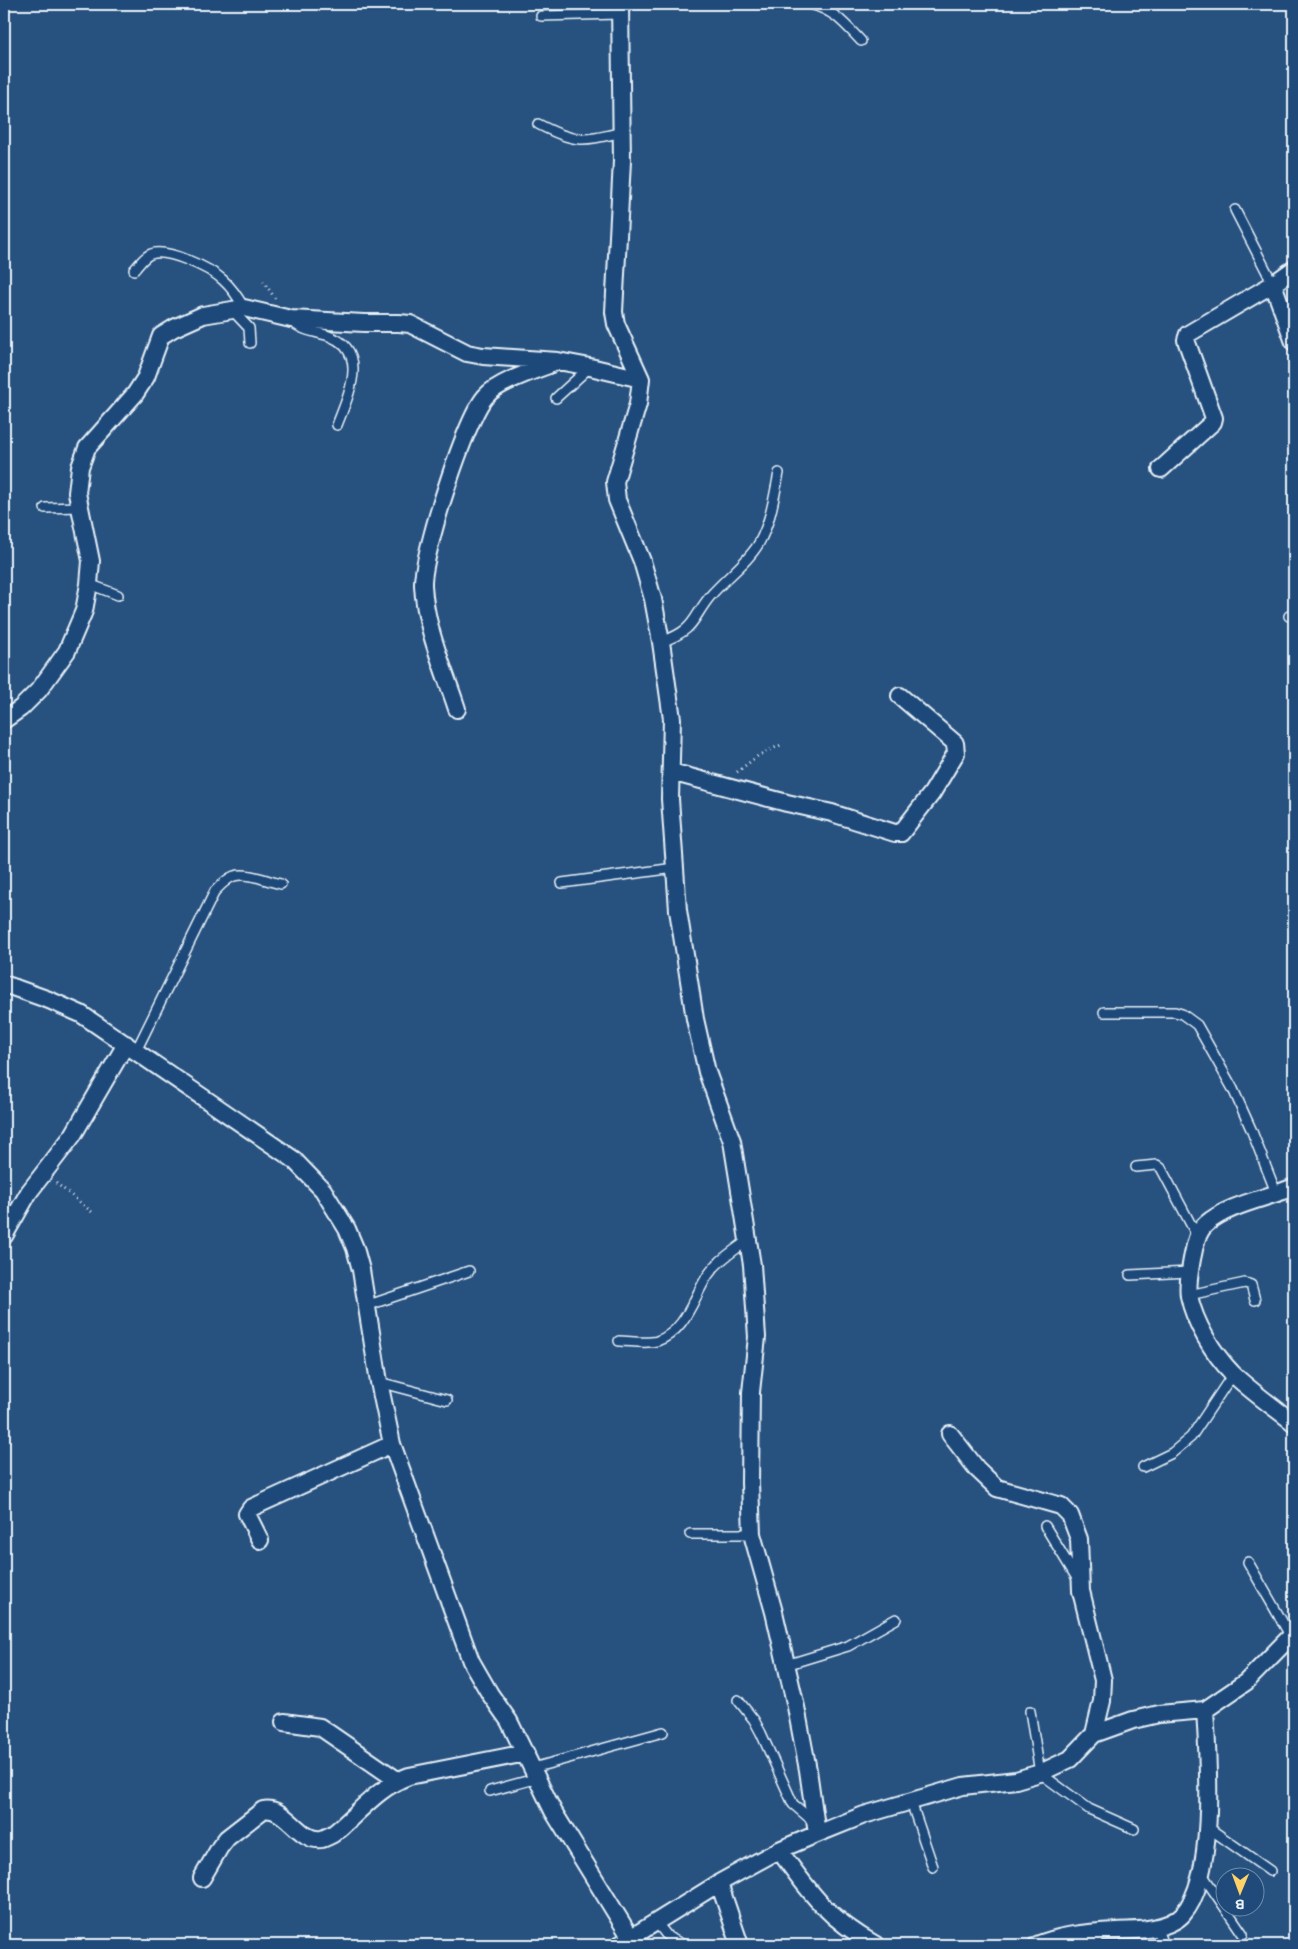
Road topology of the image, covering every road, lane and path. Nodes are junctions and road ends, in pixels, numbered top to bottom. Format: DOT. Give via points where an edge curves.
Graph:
graph roads {
  1 [pos="810,4"];
  2 [pos="620,9"];
  3 [pos="541,16"];
  4 [pos="861,41"];
  5 [pos="538,124"];
  6 [pos="623,132"];
  7 [pos="1235,210"];
  8 [pos="1294,269"];
  9 [pos="134,270"];
  10 [pos="1273,284"];
  11 [pos="238,308"];
  12 [pos="291,319"];
  13 [pos="1294,342"];
  14 [pos="250,343"];
  15 [pos="558,361"];
  16 [pos="590,367"];
  17 [pos="640,379"];
  18 [pos="556,398"];
  19 [pos="337,425"];
  20 [pos="1161,469"];
  21 [pos="779,473"];
  22 [pos="79,507"];
  23 [pos="45,508"];
  24 [pos="89,584"];
  25 [pos="118,595"];
  26 [pos="661,642"];
  27 [pos="900,696"];
  28 [pos="457,709"];
  29 [pos="4,720"];
  30 [pos="780,745"];
  31 [pos="671,772"];
  32 [pos="724,786"];
  33 [pos="675,868"];
  34 [pos="562,883"];
  35 [pos="281,884"];
  36 [pos="4,984"];
  37 [pos="1104,1012"];
  38 [pos="131,1048"];
  39 [pos="1136,1167"];
  40 [pos="43,1173"];
  41 [pos="1294,1187"];
  42 [pos="1277,1195"];
  43 [pos="92,1212"];
  44 [pos="4,1236"];
  45 [pos="1197,1236"];
  46 [pos="748,1240"];
  47 [pos="469,1271"];
  48 [pos="1189,1272"];
  49 [pos="1130,1275"];
  50 [pos="1189,1295"];
  51 [pos="1255,1300"];
  52 [pos="366,1306"];
  53 [pos="618,1340"];
  54 [pos="1233,1374"];
  55 [pos="379,1382"];
  56 [pos="447,1400"];
  57 [pos="1294,1424"];
  58 [pos="950,1434"];
  59 [pos="392,1444"];
  60 [pos="1143,1466"];
  61 [pos="1045,1526"];
  62 [pos="690,1534"];
  63 [pos="752,1534"];
  64 [pos="260,1540"];
  65 [pos="1248,1562"];
  66 [pos="1080,1582"];
  67 [pos="896,1619"];
  68 [pos="1293,1635"];
  69 [pos="786,1665"];
  70 [pos="738,1700"];
  71 [pos="1205,1710"];
  72 [pos="1030,1711"];
  73 [pos="284,1722"];
  74 [pos="662,1732"];
  75 [pos="1094,1734"];
  76 [pos="532,1766"];
  77 [pos="1040,1773"];
  78 [pos="398,1780"];
  79 [pos="490,1791"];
  80 [pos="910,1802"];
  81 [pos="1206,1826"];
  82 [pos="816,1829"];
  83 [pos="1134,1829"];
  84 [pos="779,1850"];
  85 [pos="933,1867"];
  86 [pos="1270,1871"];
  87 [pos="1202,1874"];
  88 [pos="202,1878"];
  89 [pos="719,1883"];
  90 [pos="657,1923"];
  91 [pos="1156,1927"];
  92 [pos="1243,1934"];
  93 [pos="1096,1939"];
  94 [pos="625,1942"];
  95 [pos="684,1945"];
  96 [pos="740,1945"];
  97 [pos="876,1945"];
  98 [pos="1037,1945"];
  99 [pos="1163,1945"];
  1 -- 4 [label="lane" via="837,15"];
  2 -- 3 [label="lane"];
  2 -- 6 [label="street"];
  5 -- 6 [label="lane" via="575,140"];
  6 -- 17 [label="street" via="614,312"];
  7 -- 10 [label="lane"];
  8 -- 10 [label="street"];
  9 -- 11 [label="lane" via="152,253 173,255 202,266 221,278 236,294"];
  10 -- 13 [label="street"];
  10 -- 20 [label="street" via="1188,334 1186,340 1214,418"];
  11 -- 12 [label="street"];
  11 -- 14 [label="lane" via="249,328"];
  11 -- 22 [label="street" via="203,315 161,336 136,394 87,448 80,467"];
  12 -- 15 [label="street" via="410,324 467,353"];
  12 -- 19 [label="lane" via="304,329 338,340 352,355 350,385"];
  15 -- 16 [label="street"];
  15 -- 28 [label="street" via="494,390 477,408 454,466 425,561 425,603"];
  16 -- 17 [label="street"];
  16 -- 18 [label="lane"];
  17 -- 26 [label="street" via="638,404 615,482 617,500 642,561 653,599"];
  21 -- 26 [label="lane" via="770,518 758,544 711,595 693,623 684,632"];
  22 -- 23 [label="lane"];
  22 -- 24 [label="street" via="91,561"];
  24 -- 25 [label="lane"];
  24 -- 29 [label="street" via="84,611 67,651 39,690"];
  26 -- 31 [label="street" via="672,719"];
  27 -- 32 [label="street" via="956,748 932,793 901,833"];
  30 -- 32 [label="path" via="759,754"];
  31 -- 32 [label="street"];
  31 -- 33 [label="street"];
  33 -- 34 [label="lane"];
  33 -- 46 [label="street" via="678,910 695,1019 707,1072 732,1141"];
  35 -- 38 [label="lane" via="246,876 234,876 224,882 215,892"];
  36 -- 38 [label="street" via="81,1014"];
  37 -- 42 [label="lane" via="1175,1012 1197,1025 1242,1107"];
  38 -- 40 [label="street" via="73,1135"];
  38 -- 52 [label="street" via="292,1158 323,1190 355,1248"];
  39 -- 45 [label="lane" via="1157,1165 1161,1168"];
  40 -- 43 [label="path"];
  40 -- 44 [label="street"];
  41 -- 42 [label="street"];
  42 -- 45 [label="street" via="1246,1203 1214,1218"];
  45 -- 48 [label="street"];
  46 -- 53 [label="lane" via="712,1270 678,1327 670,1334 656,1341"];
  46 -- 63 [label="street" via="757,1337 751,1392"];
  47 -- 52 [label="lane"];
  48 -- 49 [label="lane"];
  48 -- 50 [label="street"];
  50 -- 51 [label="lane" via="1245,1283 1251,1285"];
  50 -- 54 [label="street" via="1201,1328"];
  52 -- 55 [label="street"];
  54 -- 57 [label="street"];
  54 -- 60 [label="lane" via="1191,1438 1172,1454"];
  55 -- 56 [label="lane"];
  55 -- 59 [label="street"];
  58 -- 66 [label="street" via="977,1469 997,1488 1061,1506 1067,1511 1079,1539"];
  59 -- 64 [label="street" via="251,1508 247,1514"];
  59 -- 76 [label="street" via="472,1661"];
  61 -- 66 [label="lane"];
  62 -- 63 [label="lane"];
  63 -- 69 [label="street"];
  65 -- 68 [label="lane"];
  66 -- 75 [label="street" via="1103,1680"];
  67 -- 69 [label="lane" via="848,1646"];
  68 -- 71 [label="street" via="1246,1682"];
  69 -- 82 [label="street" via="808,1770"];
  70 -- 82 [label="lane" via="761,1733 793,1804"];
  71 -- 75 [label="street" via="1159,1714"];
  71 -- 81 [label="street"];
  72 -- 77 [label="lane"];
  73 -- 78 [label="street" via="320,1727"];
  74 -- 76 [label="lane"];
  75 -- 77 [label="street" via="1070,1759"];
  76 -- 78 [label="street" via="408,1776"];
  76 -- 79 [label="lane"];
  76 -- 94 [label="street"];
  77 -- 80 [label="street" via="1016,1780 963,1786"];
  77 -- 83 [label="lane" via="1089,1809"];
  78 -- 88 [label="street" via="333,1834 322,1839 312,1838 276,1812 263,1810 227,1838"];
  80 -- 82 [label="street"];
  80 -- 85 [label="lane"];
  81 -- 86 [label="lane"];
  81 -- 87 [label="street"];
  82 -- 84 [label="street"];
  84 -- 89 [label="street"];
  84 -- 97 [label="street" via="831,1916"];
  87 -- 91 [label="street" via="1183,1914 1169,1924"];
  87 -- 92 [label="lane"];
  89 -- 90 [label="street"];
  89 -- 96 [label="street"];
  90 -- 94 [label="street"];
  90 -- 95 [label="lane" via="670,1939"];
  91 -- 93 [label="street"];
  91 -- 99 [label="lane"];
  93 -- 98 [label="street" via="1070,1936"];
}
